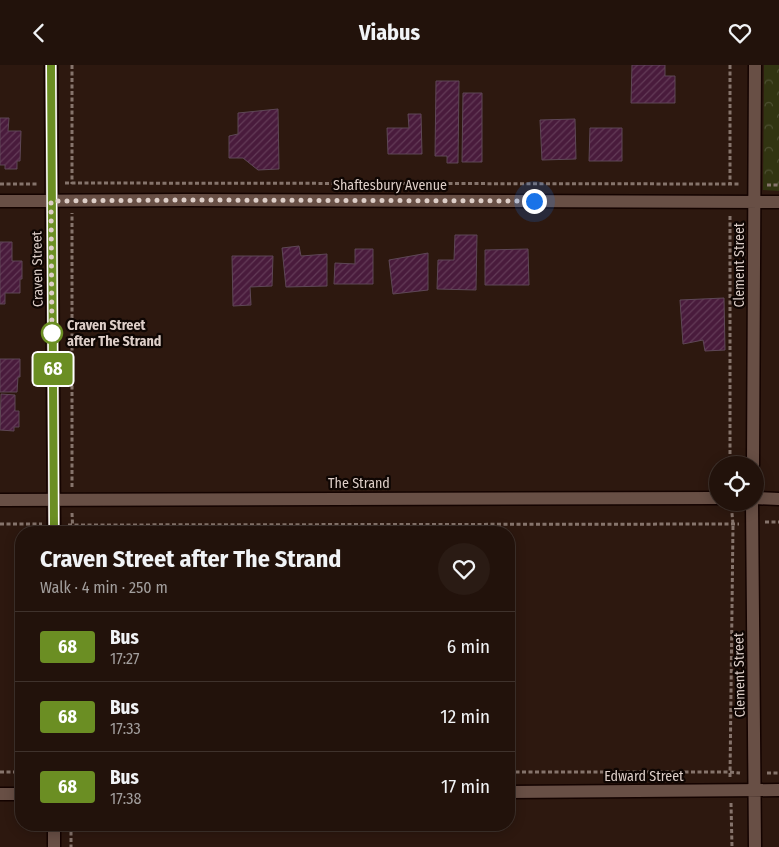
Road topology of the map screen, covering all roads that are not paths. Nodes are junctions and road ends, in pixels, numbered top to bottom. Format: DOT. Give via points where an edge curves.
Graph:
graph roads {
  1 [pos="51,65"];
  2 [pos="755,65"];
  3 [pos="0,201"];
  4 [pos="51,201"];
  5 [pos="755,202"];
  6 [pos="779,202"];
  7 [pos="753,456"];
  8 [pos="709,498"];
  9 [pos="54,499"];
  10 [pos="764,499"];
  11 [pos="779,499"];
  12 [pos="0,500"];
  13 [pos="752,511"];
  14 [pos="54,526"];
  15 [pos="755,790"];
  16 [pos="779,790"];
  17 [pos="515,791"];
  18 [pos="0,794"];
  19 [pos="15,794"];
  20 [pos="54,831"];
  21 [pos="54,847"];
  22 [pos="754,847"];
  1 -- 4 [label="street, Craven Street"];
  2 -- 5 [label="street, Clement Street"];
  3 -- 4 [label="street, Shaftesbury Avenue"];
  4 -- 5 [label="street, Shaftesbury Avenue"];
  4 -- 9 [label="street, Craven Street"];
  5 -- 6 [label="street, Shaftesbury Avenue"];
  5 -- 7 [label="street, Clement Street"];
  8 -- 9 [label="street, The Strand"];
  9 -- 12 [label="street, The Strand"];
  9 -- 14 [label="street, Craven Street"];
  10 -- 11 [label="street"];
  13 -- 15 [label="street, Clement Street"];
  15 -- 16 [label="street, Edward Street"];
  15 -- 17 [label="street, Edward Street"];
  15 -- 22 [label="street, Clement Street"];
  18 -- 19 [label="street"];
  20 -- 21 [label="street"];
}
